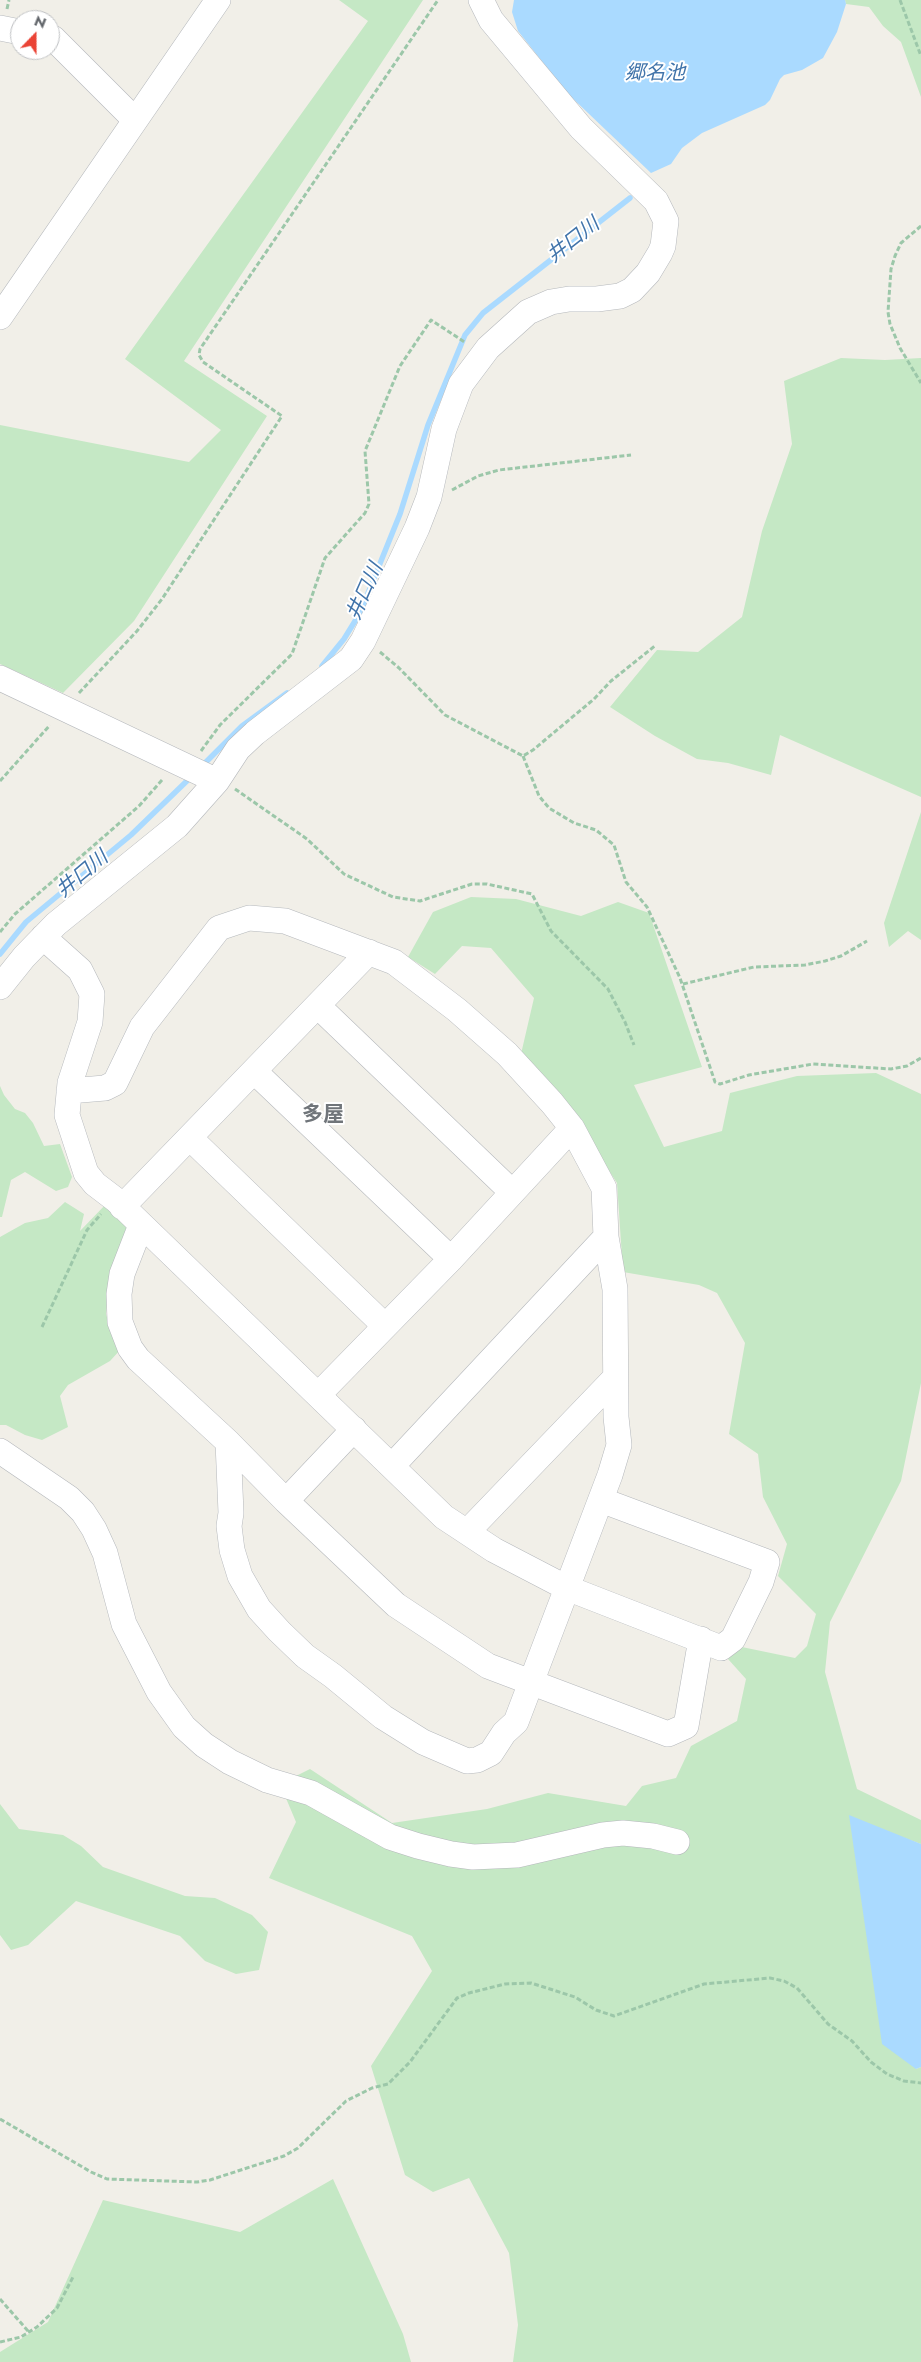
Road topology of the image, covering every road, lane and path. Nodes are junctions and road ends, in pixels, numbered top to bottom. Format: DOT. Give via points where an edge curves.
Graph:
graph roads {
  1 [pos="218,0"];
  2 [pos="438,0"];
  3 [pos="481,0"];
  4 [pos="900,0"];
  5 [pos="60,45"];
  6 [pos="921,56"];
  7 [pos="135,120"];
  8 [pos="921,226"];
  9 [pos="0,318"];
  10 [pos="482,354"];
  11 [pos="921,383"];
  12 [pos="631,455"];
  13 [pos="429,497"];
  14 [pos="363,641"];
  15 [pos="656,644"];
  16 [pos="0,678"];
  17 [pos="65,709"];
  18 [pos="522,756"];
  19 [pos="182,764"];
  20 [pos="0,781"];
  21 [pos="217,781"];
  22 [pos="0,932"];
  23 [pos="43,937"];
  24 [pos="867,941"];
  25 [pos="369,952"];
  26 [pos="683,984"];
  27 [pos="0,986"];
  28 [pos="318,1006"];
  29 [pos="634,1045"];
  30 [pos="921,1058"];
  31 [pos="255,1072"];
  32 [pos="69,1091"];
  33 [pos="572,1128"];
  34 [pos="190,1138"];
  35 [pos="512,1192"];
  36 [pos="119,1204"];
  37 [pos="141,1224"];
  38 [pos="606,1237"];
  39 [pos="451,1258"];
  40 [pos="386,1326"];
  41 [pos="42,1327"];
  42 [pos="615,1378"];
  43 [pos="318,1395"];
  44 [pos="354,1429"];
  45 [pos="228,1442"];
  46 [pos="0,1451"];
  47 [pos="392,1466"];
  48 [pos="601,1500"];
  49 [pos="286,1501"];
  50 [pos="467,1532"];
  51 [pos="567,1588"];
  52 [pos="701,1639"];
  53 [pos="530,1684"];
  54 [pos="677,1842"];
  55 [pos="921,2083"];
  56 [pos="0,2119"];
  57 [pos="73,2277"];
  58 [pos="0,2299"];
  59 [pos="28,2331"];
  60 [pos="0,2342"];
  1 -- 7 [label="street"];
  2 -- 17 [label="path" via="200,349 203,362 282,416 162,599"];
  3 -- 10 [label="street" via="491,20 581,128 656,201 666,221 660,253 632,290 620,296 550,302 528,312"];
  4 -- 6 [label="path"];
  5 -- 7 [label="street"];
  7 -- 9 [label="street"];
  8 -- 11 [label="path" via="901,242 895,256 888,312 900,348"];
  10 -- 13 [label="street" via="461,384 444,429"];
  10 -- 19 [label="path" via="431,320 400,366 365,451 368,504 365,512 325,558 292,654"];
  12 -- 13 [label="path" via="490,472 438,497"];
  13 -- 14 [label="street"];
  14 -- 18 [label="path" via="399,668 445,714"];
  14 -- 21 [label="street" via="352,658 238,749"];
  15 -- 18 [label="path"];
  16 -- 17 [label="street"];
  17 -- 19 [label="street"];
  17 -- 20 [label="path"];
  18 -- 26 [label="path" via="539,796 549,808 574,823 596,830 614,845 626,882 647,907"];
  19 -- 21 [label="street"];
  19 -- 22 [label="path" via="140,806 15,914"];
  21 -- 23 [label="street" via="177,826"];
  21 -- 29 [label="path" via="232,787 307,839 344,874 393,897 420,901 472,884 532,894 551,931 608,989"];
  23 -- 27 [label="street"];
  23 -- 32 [label="street" via="80,970 92,994 90,1022"];
  24 -- 26 [label="path" via="825,961 754,967"];
  25 -- 28 [label="street"];
  25 -- 32 [label="street" via="285,921 249,918 219,928 142,1027 115,1083 106,1088"];
  25 -- 33 [label="street" via="394,962 457,1010 507,1054"];
  26 -- 30 [label="path" via="715,1082 720,1084 813,1064 891,1069 907,1066"];
  28 -- 31 [label="street"];
  28 -- 35 [label="street"];
  31 -- 34 [label="street"];
  31 -- 39 [label="street"];
  32 -- 36 [label="street" via="67,1115 86,1173"];
  33 -- 35 [label="street"];
  33 -- 38 [label="street" via="604,1188"];
  34 -- 36 [label="street"];
  34 -- 40 [label="street"];
  35 -- 39 [label="street"];
  36 -- 37 [label="street"];
  36 -- 41 [label="path" via="87,1230"];
  37 -- 43 [label="street"];
  37 -- 45 [label="street" via="120,1286 119,1314 124,1337 138,1359"];
  38 -- 42 [label="street" via="615,1289"];
  38 -- 47 [label="street"];
  39 -- 40 [label="street"];
  40 -- 43 [label="street"];
  42 -- 48 [label="street" via="619,1445"];
  42 -- 50 [label="street"];
  43 -- 44 [label="street"];
  44 -- 47 [label="street"];
  44 -- 49 [label="street"];
  45 -- 49 [label="street"];
  45 -- 53 [label="street" via="229,1526 235,1564 259,1609 305,1656 383,1718 423,1742 467,1761 480,1759 495,1749 504,1733 516,1722"];
  46 -- 54 [label="street" via="70,1498 84,1512 105,1552 124,1624 159,1692 184,1727 230,1762 268,1780 311,1793 390,1836 451,1854 473,1857 517,1855 623,1833"];
  47 -- 50 [label="street" via="444,1517"];
  48 -- 51 [label="street"];
  48 -- 52 [label="street" via="767,1562 761,1582 733,1639 721,1648"];
  49 -- 53 [label="street" via="396,1605 488,1666"];
  50 -- 51 [label="street" via="494,1550"];
  51 -- 52 [label="street"];
  51 -- 53 [label="street"];
  52 -- 53 [label="street" via="686,1726 668,1734"];
  55 -- 56 [label="path" via="887,2074 871,2062 852,2041 828,2024 797,1988 784,1980 770,1978 704,1984 614,2016 575,1997 531,1983 504,1984 469,1992 458,1998 410,2062 388,2084 346,2101 298,2148 284,2156 210,2180 106,2179"];
  57 -- 59 [label="path" via="57,2308"];
  58 -- 59 [label="path"];
  59 -- 60 [label="path" via="21,2337"];
}
